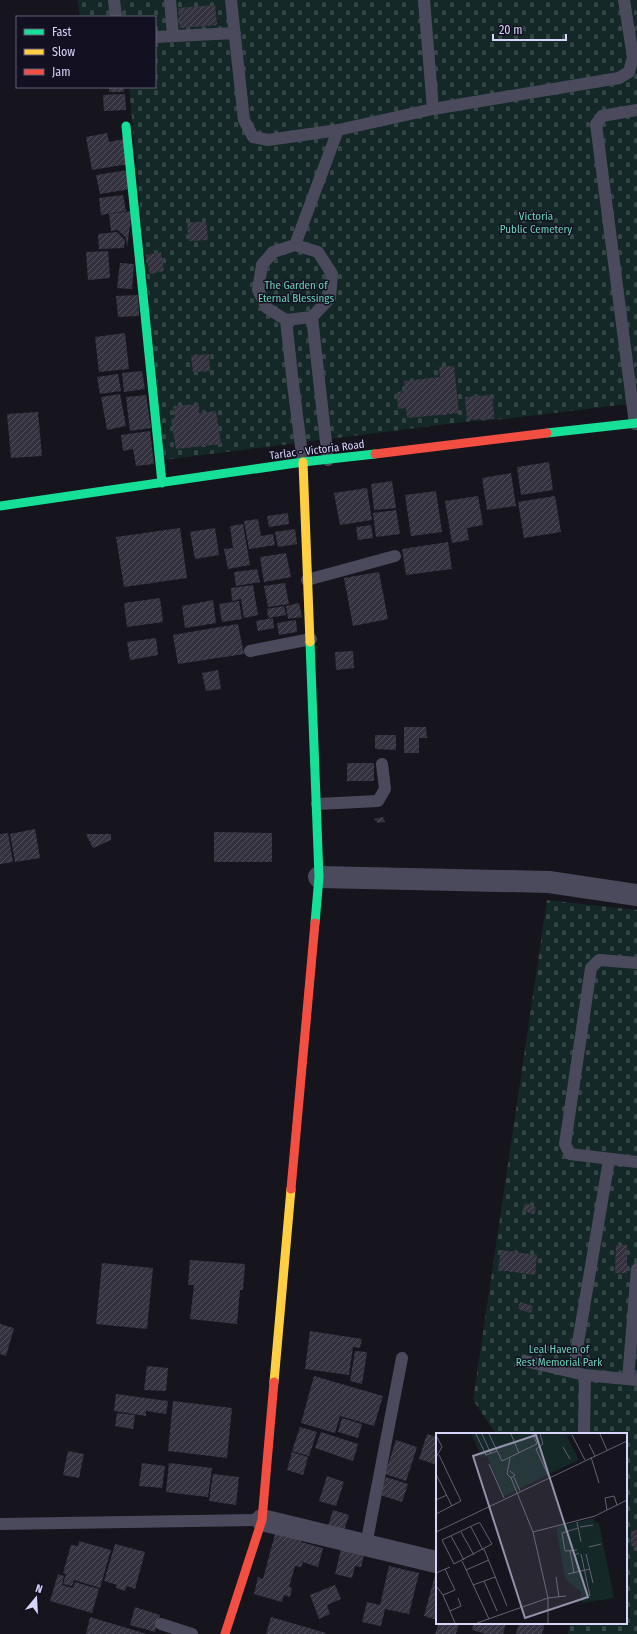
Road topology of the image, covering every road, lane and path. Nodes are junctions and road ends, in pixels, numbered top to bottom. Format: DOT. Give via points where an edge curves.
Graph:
graph roads {
  1 [pos="114,0"];
  2 [pos="170,0"];
  3 [pos="231,0"];
  4 [pos="424,0"];
  5 [pos="624,0"];
  6 [pos="116,16"];
  7 [pos="234,33"];
  8 [pos="174,36"];
  9 [pos="156,37"];
  10 [pos="433,109"];
  11 [pos="637,110"];
  12 [pos="126,126"];
  13 [pos="338,130"];
  14 [pos="295,245"];
  15 [pos="312,317"];
  16 [pos="286,320"];
  17 [pos="636,423"];
  18 [pos="328,460"];
  19 [pos="304,462"];
  20 [pos="162,483"];
  21 [pos="0,506"];
  22 [pos="395,556"];
  23 [pos="307,580"];
  24 [pos="311,639"];
  25 [pos="250,651"];
  26 [pos="382,764"];
  27 [pos="316,804"];
  28 [pos="319,877"];
  29 [pos="637,895"];
  30 [pos="637,963"];
  31 [pos="609,1160"];
  32 [pos="637,1162"];
  33 [pos="637,1269"];
  34 [pos="402,1358"];
  35 [pos="525,1362"];
  36 [pos="579,1373"];
  37 [pos="632,1379"];
  38 [pos="584,1433"];
  39 [pos="262,1520"];
  40 [pos="0,1524"];
  41 [pos="366,1545"];
  42 [pos="436,1562"];
  43 [pos="161,1624"];
  44 [pos="192,1634"];
  45 [pos="225,1634"];
  1 -- 6 [label="lane"];
  2 -- 8 [label="lane"];
  3 -- 7 [label="lane"];
  4 -- 10 [label="lane"];
  5 -- 10 [label="lane" via="633,56 628,72 619,78"];
  7 -- 8 [label="lane"];
  7 -- 13 [label="lane" via="244,120 253,137 268,140"];
  8 -- 9 [label="lane"];
  10 -- 13 [label="lane"];
  11 -- 17 [label="lane" via="602,116 596,124"];
  12 -- 20 [label="street"];
  13 -- 14 [label="lane"];
  14 -- 15 [label="lane" via="318,252 332,274 330,298"];
  14 -- 16 [label="lane" via="273,252 262,265 258,290 267,308"];
  15 -- 16 [label="lane"];
  15 -- 18 [label="lane"];
  16 -- 19 [label="lane"];
  17 -- 18 [label="street, Tarlac - Victoria Road"];
  18 -- 19 [label="street, Tarlac - Victoria Road"];
  19 -- 20 [label="street, Tarlac - Victoria Road"];
  19 -- 23 [label="street"];
  20 -- 21 [label="street, Tarlac - Victoria Road"];
  22 -- 23 [label="lane"];
  23 -- 24 [label="street"];
  24 -- 25 [label="lane"];
  24 -- 27 [label="street"];
  26 -- 27 [label="lane" via="385,789 378,801"];
  27 -- 28 [label="street"];
  28 -- 29 [label="street" via="549,882"];
  28 -- 39 [label="street"];
  30 -- 31 [label="lane" via="599,960 591,968 565,1144 570,1154"];
  31 -- 32 [label="lane"];
  31 -- 36 [label="lane"];
  33 -- 37 [label="lane"];
  34 -- 41 [label="lane"];
  35 -- 36 [label="lane"];
  36 -- 37 [label="lane"];
  36 -- 38 [label="lane"];
  39 -- 40 [label="lane"];
  39 -- 41 [label="street"];
  39 -- 45 [label="street"];
  41 -- 42 [label="street"];
  43 -- 44 [label="lane"];
}
